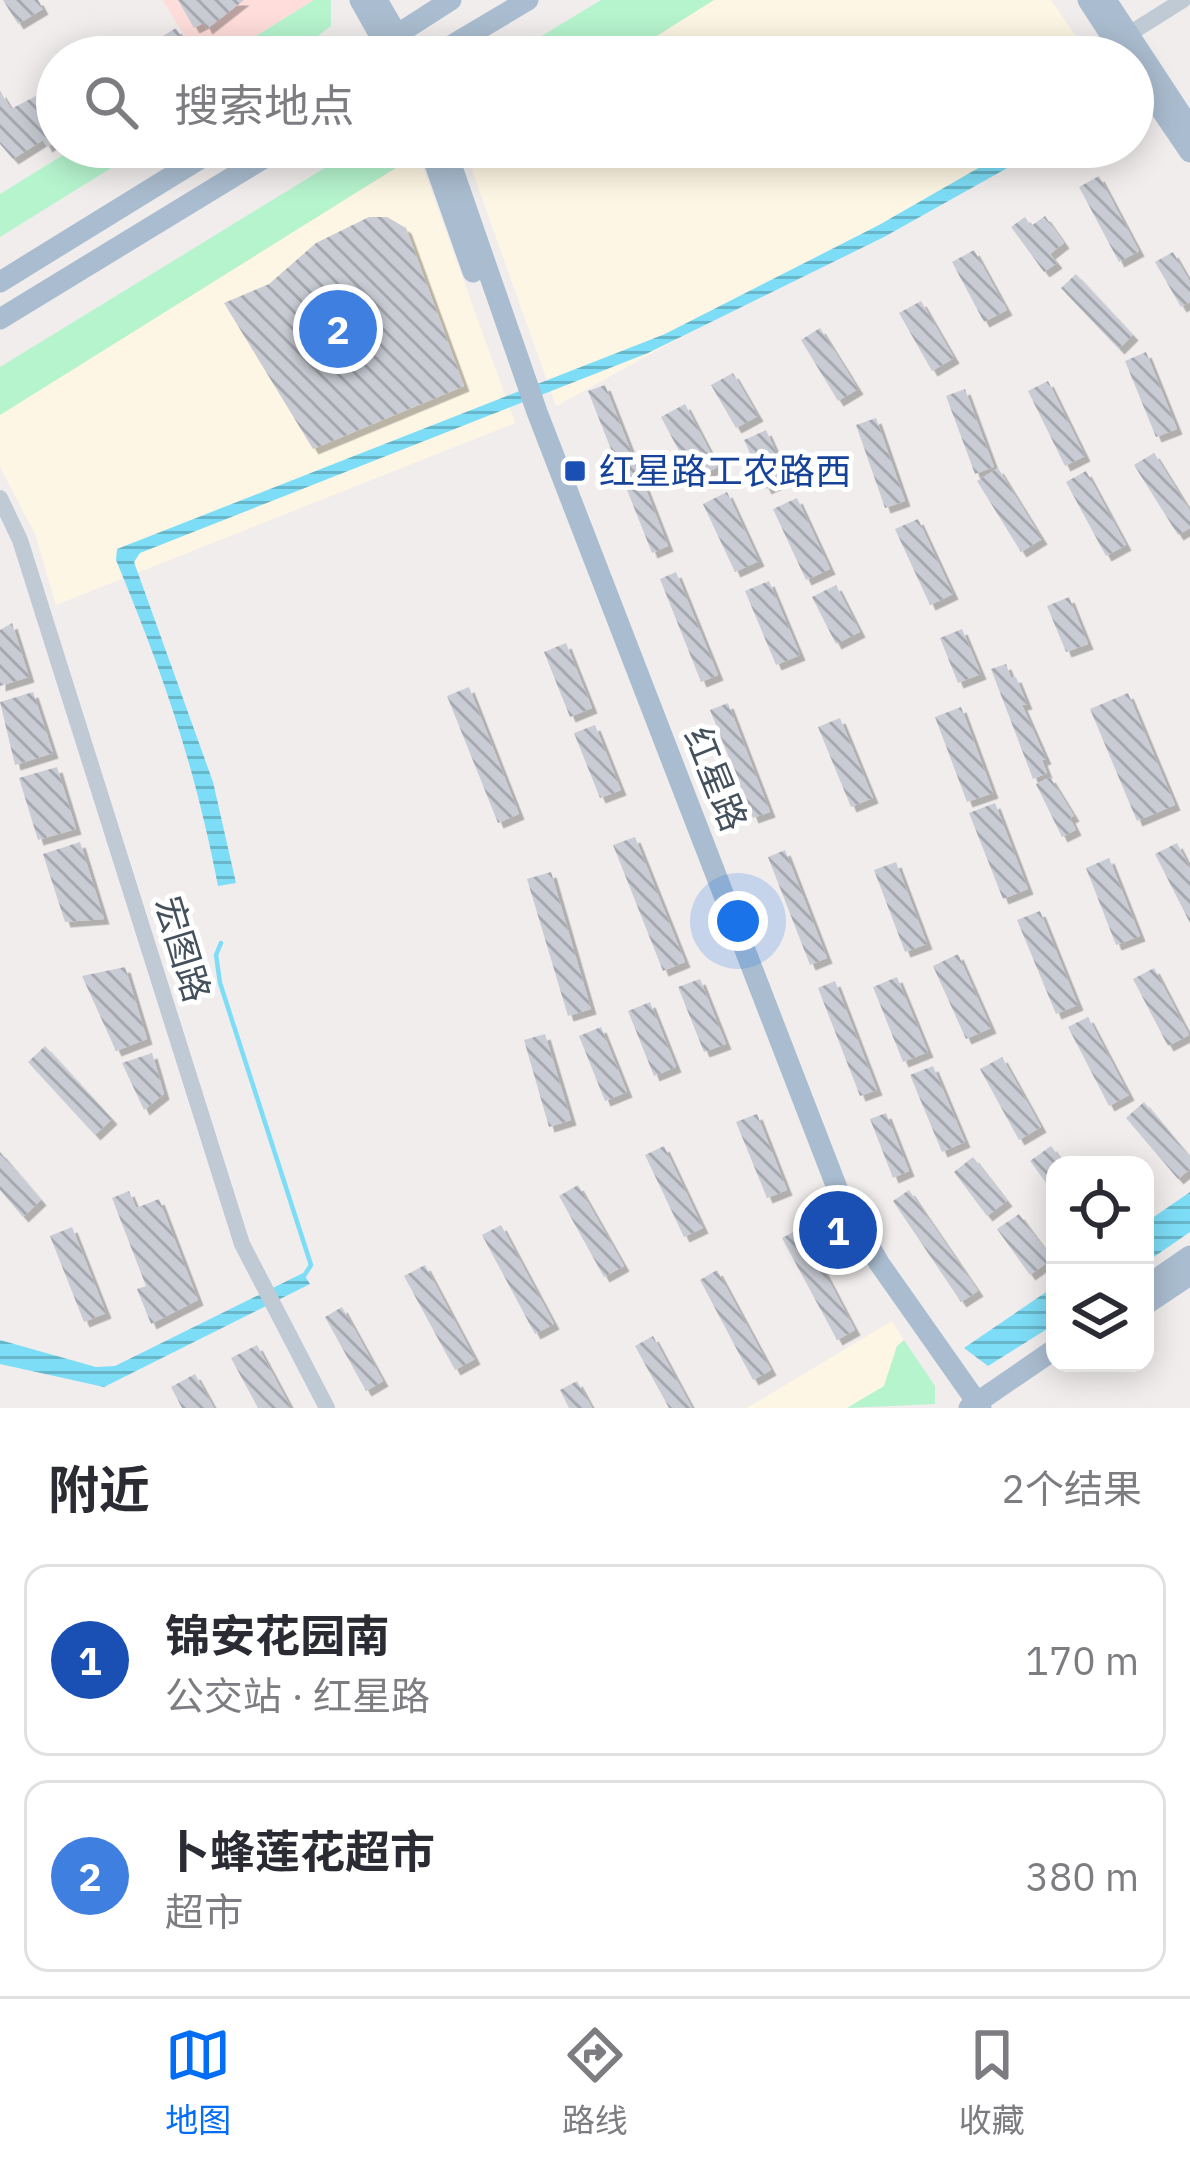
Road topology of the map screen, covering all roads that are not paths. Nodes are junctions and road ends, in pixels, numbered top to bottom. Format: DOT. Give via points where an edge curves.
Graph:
graph roads {
  1 [pos="360,0"];
  2 [pos="377,0"];
  3 [pos="451,0"];
  4 [pos="528,0"];
  5 [pos="1088,0"];
  6 [pos="1106,0"];
  7 [pos="1183,0"];
  8 [pos="385,36"];
  9 [pos="388,36"];
  10 [pos="403,36"];
  11 [pos="467,36"];
  12 [pos="1117,36"];
  13 [pos="1120,36"];
  14 [pos="1134,36"];
  15 [pos="1154,83"];
  16 [pos="1154,99"];
  17 [pos="1190,128"];
  18 [pos="1190,152"];
  19 [pos="185,168"];
  20 [pos="248,168"];
  21 [pos="437,168"];
  22 [pos="452,168"];
  23 [pos="0,282"];
  24 [pos="0,319"];
  25 [pos="519,384"];
  26 [pos="0,498"];
  27 [pos="1190,1256"];
  28 [pos="1190,1275"];
  29 [pos="1154,1281"];
  30 [pos="1154,1299"];
  31 [pos="1046,1356"];
  32 [pos="1046,1370"];
  33 [pos="976,1407"];
  34 [pos="328,1408"];
  1 -- 8 [label="main road"];
  2 -- 9 [label="main road"];
  3 -- 10 [label="main road"];
  4 -- 11 [label="main road"];
  5 -- 12 [label="main road"];
  6 -- 13 [label="main road"];
  7 -- 14 [label="street"];
  15 -- 17 [label="main road"];
  16 -- 18 [label="main road"];
  19 -- 23 [label="main road"];
  20 -- 24 [label="main road"];
  21 -- 25 [label="main road, 红星路"];
  22 -- 25 [label="main road, 红星路"];
  25 -- 33 [label="main road, 红星路" via="839,1192"];
  26 -- 34 [label="street, 宏图路" via="27,561 213,1159 263,1289"];
  27 -- 29 [label="main road"];
  28 -- 30 [label="main road"];
  31 -- 33 [label="main road"];
  32 -- 33 [label="main road"];
}
